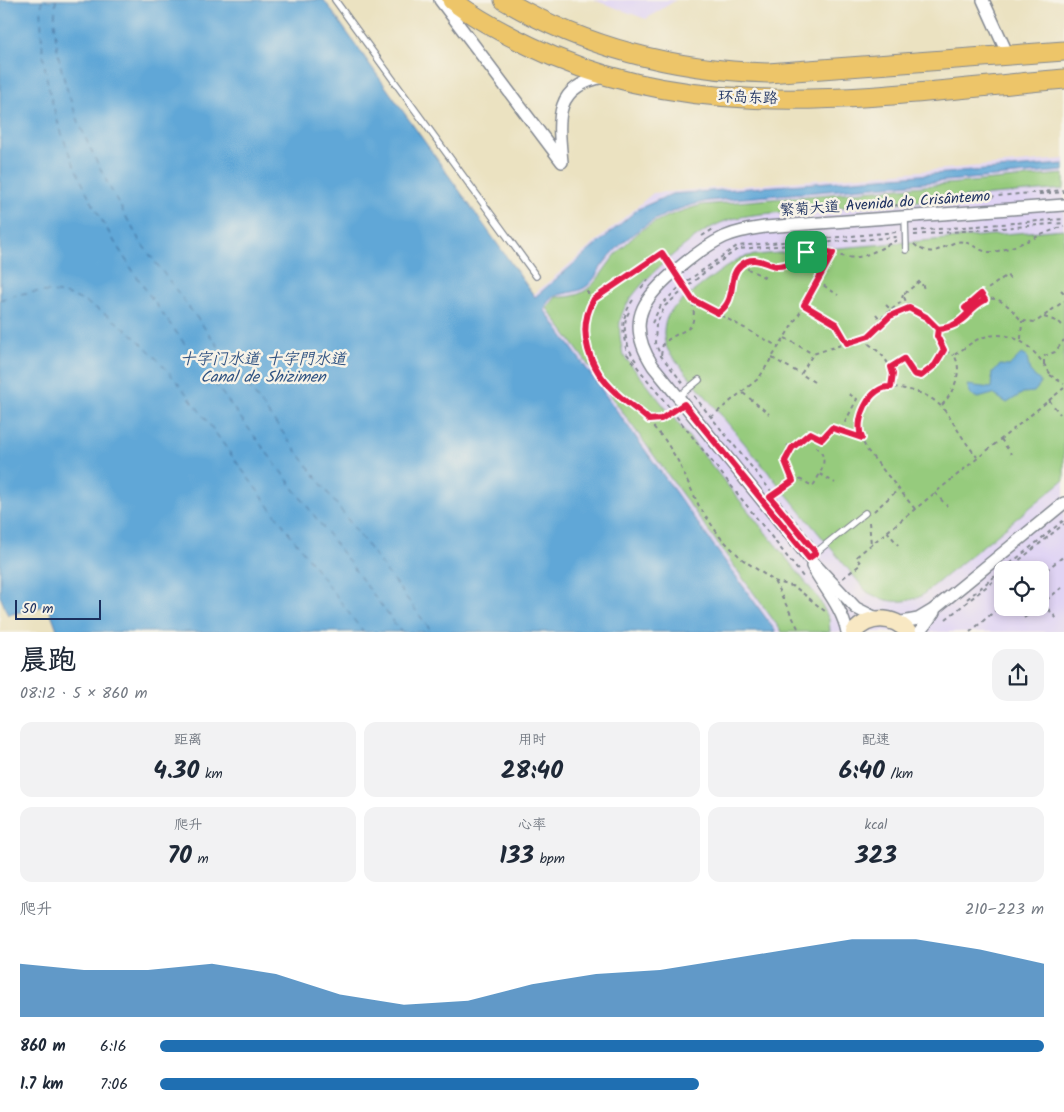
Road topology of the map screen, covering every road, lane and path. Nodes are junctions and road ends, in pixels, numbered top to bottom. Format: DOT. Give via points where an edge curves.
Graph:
graph roads {
  1 [pos="335,0"];
  2 [pos="440,0"];
  3 [pos="452,0"];
  4 [pos="504,0"];
  5 [pos="983,0"];
  6 [pos="1064,51"];
  7 [pos="1008,55"];
  8 [pos="605,77"];
  9 [pos="1064,79"];
  10 [pos="1064,191"];
  11 [pos="1064,205"];
  12 [pos="882,207"];
  13 [pos="905,218"];
  14 [pos="1064,219"];
  15 [pos="1064,225"];
  16 [pos="718,226"];
  17 [pos="723,227"];
  18 [pos="905,234"];
  19 [pos="906,250"];
  20 [pos="833,253"];
  21 [pos="669,262"];
  22 [pos="740,265"];
  23 [pos="663,267"];
  24 [pos="676,272"];
  25 [pos="536,276"];
  26 [pos="652,278"];
  27 [pos="766,278"];
  28 [pos="816,281"];
  29 [pos="1011,281"];
  30 [pos="683,284"];
  31 [pos="685,286"];
  32 [pos="924,288"];
  33 [pos="641,290"];
  34 [pos="1061,290"];
  35 [pos="586,291"];
  36 [pos="1064,293"];
  37 [pos="903,294"];
  38 [pos="981,294"];
  39 [pos="838,295"];
  40 [pos="639,296"];
  41 [pos="635,298"];
  42 [pos="594,299"];
  43 [pos="693,300"];
  44 [pos="985,300"];
  45 [pos="1064,301"];
  46 [pos="804,305"];
  47 [pos="886,305"];
  48 [pos="909,308"];
  49 [pos="891,310"];
  50 [pos="718,313"];
  51 [pos="970,313"];
  52 [pos="876,314"];
  53 [pos="894,314"];
  54 [pos="1044,317"];
  55 [pos="1022,321"];
  56 [pos="650,325"];
  57 [pos="1064,327"];
  58 [pos="938,329"];
  59 [pos="869,336"];
  60 [pos="784,338"];
  61 [pos="1020,339"];
  62 [pos="1064,340"];
  63 [pos="847,343"];
  64 [pos="651,344"];
  65 [pos="779,347"];
  66 [pos="944,350"];
  67 [pos="813,354"];
  68 [pos="954,355"];
  69 [pos="661,356"];
  70 [pos="772,358"];
  71 [pos="891,367"];
  72 [pos="800,374"];
  73 [pos="1051,375"];
  74 [pos="699,380"];
  75 [pos="814,382"];
  76 [pos="1064,384"];
  77 [pos="891,387"];
  78 [pos="1064,388"];
  79 [pos="743,393"];
  80 [pos="849,394"];
  81 [pos="1049,400"];
  82 [pos="680,401"];
  83 [pos="942,405"];
  84 [pos="769,414"];
  85 [pos="1060,414"];
  86 [pos="711,417"];
  87 [pos="649,420"];
  88 [pos="701,425"];
  89 [pos="840,430"];
  90 [pos="862,438"];
  91 [pos="822,439"];
  92 [pos="1000,439"];
  93 [pos="787,445"];
  94 [pos="792,448"];
  95 [pos="1011,454"];
  96 [pos="977,457"];
  97 [pos="819,474"];
  98 [pos="793,481"];
  99 [pos="836,482"];
  100 [pos="899,489"];
  101 [pos="934,492"];
  102 [pos="774,494"];
  103 [pos="764,502"];
  104 [pos="1064,503"];
  105 [pos="947,506"];
  106 [pos="915,509"];
  107 [pos="869,512"];
  108 [pos="787,518"];
  109 [pos="869,519"];
  110 [pos="1064,520"];
  111 [pos="1064,524"];
  112 [pos="887,531"];
  113 [pos="778,538"];
  114 [pos="871,544"];
  115 [pos="898,545"];
  116 [pos="814,553"];
  117 [pos="1064,556"];
  118 [pos="1018,561"];
  119 [pos="1049,568"];
  120 [pos="994,579"];
  121 [pos="774,581"];
  122 [pos="808,583"];
  123 [pos="835,584"];
  124 [pos="1064,586"];
  125 [pos="1049,599"];
  126 [pos="1049,609"];
  127 [pos="994,612"];
  128 [pos="942,615"];
  129 [pos="1026,616"];
  130 [pos="1024,618"];
  131 [pos="1058,620"];
  132 [pos="895,624"];
  133 [pos="800,632"];
  134 [pos="849,632"];
  135 [pos="920,632"];
  136 [pos="970,632"];
  1 -- 25 [label="lane"];
  2 -- 8 [label="street" via="562,162 561,105 574,87"];
  3 -- 8 [label="main road, 环岛东路" via="492,27 554,58"];
  4 -- 7 [label="main road, 环岛东路" via="596,45 667,64 708,70 768,73"];
  5 -- 7 [label="street"];
  6 -- 7 [label="main road, 环岛东路"];
  8 -- 9 [label="main road, 环岛东路" via="705,96 756,99 815,99"];
  10 -- 12 [label="path"];
  11 -- 13 [label="street, 繁菊大道 Avenida do Crisântemo"];
  13 -- 18 [label="lane"];
  13 -- 24 [label="street, 繁菊大道 Avenida do Crisântemo" via="751,229 711,244"];
  14 -- 18 [label="path"];
  15 -- 18 [label="path"];
  15 -- 18 [label="path" via="990,252 966,242 957,242 932,252 918,247"];
  16 -- 17 [label="path" via="700,238"];
  18 -- 19 [label="lane"];
  18 -- 20 [label="path" via="858,257 848,258"];
  18 -- 30 [label="path" via="737,246"];
  18 -- 31 [label="path" via="738,249"];
  20 -- 22 [label="path" via="806,252 793,262 777,266 765,260 751,260"];
  20 -- 28 [label="path"];
  21 -- 23 [label="path"];
  21 -- 24 [label="path"];
  21 -- 42 [label="path" via="662,253"];
  22 -- 27 [label="path"];
  22 -- 50 [label="path" via="735,274 731,300"];
  24 -- 30 [label="path"];
  24 -- 82 [label="street, 繁菊大道 Avenida do Crisântemo" via="643,308 640,333 646,356"];
  26 -- 33 [label="path"];
  28 -- 39 [label="path"];
  28 -- 46 [label="path"];
  29 -- 38 [label="path" via="1007,275"];
  30 -- 31 [label="path"];
  30 -- 56 [label="path" via="661,305"];
  31 -- 43 [label="path"];
  31 -- 69 [label="path" via="665,306 656,325 655,342"];
  32 -- 37 [label="path" via="920,281"];
  34 -- 36 [label="path"];
  35 -- 42 [label="path"];
  37 -- 48 [label="path"];
  37 -- 49 [label="path" via="900,303"];
  38 -- 44 [label="path"];
  38 -- 51 [label="path" via="964,307"];
  40 -- 82 [label="path" via="626,316 630,353"];
  41 -- 82 [label="path" via="624,313 622,327 627,354"];
  42 -- 87 [label="path" via="585,331 594,368 618,395"];
  43 -- 50 [label="path"];
  43 -- 69 [label="path" via="695,317 691,327 663,344"];
  44 -- 51 [label="path"];
  44 -- 55 [label="path" via="1000,300"];
  45 -- 54 [label="path"];
  46 -- 60 [label="path"];
  46 -- 63 [label="path" via="836,324"];
  47 -- 49 [label="path"];
  48 -- 53 [label="path"];
  48 -- 58 [label="path" via="926,317"];
  49 -- 52 [label="path" via="880,319"];
  49 -- 53 [label="path"];
  50 -- 65 [label="path"];
  51 -- 58 [label="path" via="953,326"];
  53 -- 59 [label="path"];
  54 -- 55 [label="path" via="1036,322"];
  54 -- 57 [label="path"];
  55 -- 61 [label="path"];
  58 -- 66 [label="path" via="937,336"];
  59 -- 63 [label="path"];
  59 -- 71 [label="path" via="869,344"];
  60 -- 65 [label="path"];
  60 -- 67 [label="path"];
  61 -- 68 [label="path" via="980,338"];
  61 -- 73 [label="path" via="1039,356"];
  62 -- 73 [label="path" via="1055,352 1044,356 1044,364"];
  63 -- 67 [label="path"];
  64 -- 82 [label="path"];
  65 -- 70 [label="path"];
  66 -- 68 [label="path"];
  66 -- 71 [label="path" via="935,365 921,376 914,374 904,359"];
  67 -- 72 [label="path"];
  68 -- 83 [label="path" via="958,374 954,391"];
  69 -- 82 [label="path"];
  70 -- 72 [label="path"];
  70 -- 79 [label="path" via="759,378"];
  71 -- 77 [label="path"];
  72 -- 75 [label="path"];
  73 -- 76 [label="path"];
  74 -- 82 [label="lane"];
  77 -- 83 [label="path" via="919,391"];
  77 -- 90 [label="path" via="887,386 863,406 859,424"];
  78 -- 81 [label="path"];
  79 -- 84 [label="path"];
  79 -- 86 [label="path"];
  80 -- 89 [label="path" via="857,399"];
  81 -- 85 [label="path"];
  81 -- 92 [label="path"];
  82 -- 86 [label="path"];
  82 -- 87 [label="path" via="661,419"];
  82 -- 88 [label="street, 繁菊大道 Avenida do Crisântemo"];
  82 -- 113 [label="path"];
  82 -- 122 [label="path"];
  83 -- 96 [label="path"];
  86 -- 88 [label="path"];
  86 -- 102 [label="path"];
  87 -- 121 [label="path" via="678,461 711,526 742,558"];
  88 -- 103 [label="street, 繁菊大道 Avenida do Crisântemo"];
  89 -- 90 [label="path"];
  89 -- 91 [label="path" via="832,428"];
  90 -- 100 [label="path" via="867,450"];
  91 -- 94 [label="path" via="810,433"];
  91 -- 97 [label="path" via="816,447 822,452 825,463"];
  92 -- 95 [label="path"];
  92 -- 96 [label="path"];
  93 -- 94 [label="path"];
  94 -- 98 [label="path" via="785,461"];
  96 -- 101 [label="path"];
  97 -- 98 [label="path" via="812,486 797,478"];
  97 -- 99 [label="path"];
  98 -- 102 [label="path"];
  100 -- 106 [label="path"];
  100 -- 107 [label="path"];
  101 -- 105 [label="path"];
  101 -- 106 [label="path"];
  102 -- 103 [label="path"];
  102 -- 116 [label="path"];
  103 -- 116 [label="street, 繁菊大道 Avenida do Crisântemo"];
  104 -- 128 [label="street"];
  106 -- 112 [label="path"];
  107 -- 116 [label="lane"];
  108 -- 116 [label="path"];
  109 -- 114 [label="path"];
  110 -- 128 [label="path"];
  111 -- 118 [label="path"];
  112 -- 114 [label="path"];
  112 -- 115 [label="path"];
  114 -- 123 [label="path" via="856,557 861,564"];
  116 -- 123 [label="street"];
  116 -- 134 [label="street" via="822,586 840,611"];
  117 -- 119 [label="path"];
  120 -- 128 [label="path"];
  121 -- 133 [label="path"];
  121 -- 134 [label="path" via="795,587"];
  123 -- 132 [label="street" via="856,608"];
  124 -- 125 [label="path"];
  126 -- 131 [label="path"];
  127 -- 136 [label="path"];
  128 -- 132 [label="street"];
  128 -- 135 [label="street"];
  129 -- 130 [label="path"];
  132 -- 134 [label="main road" via="867,622"];
}
